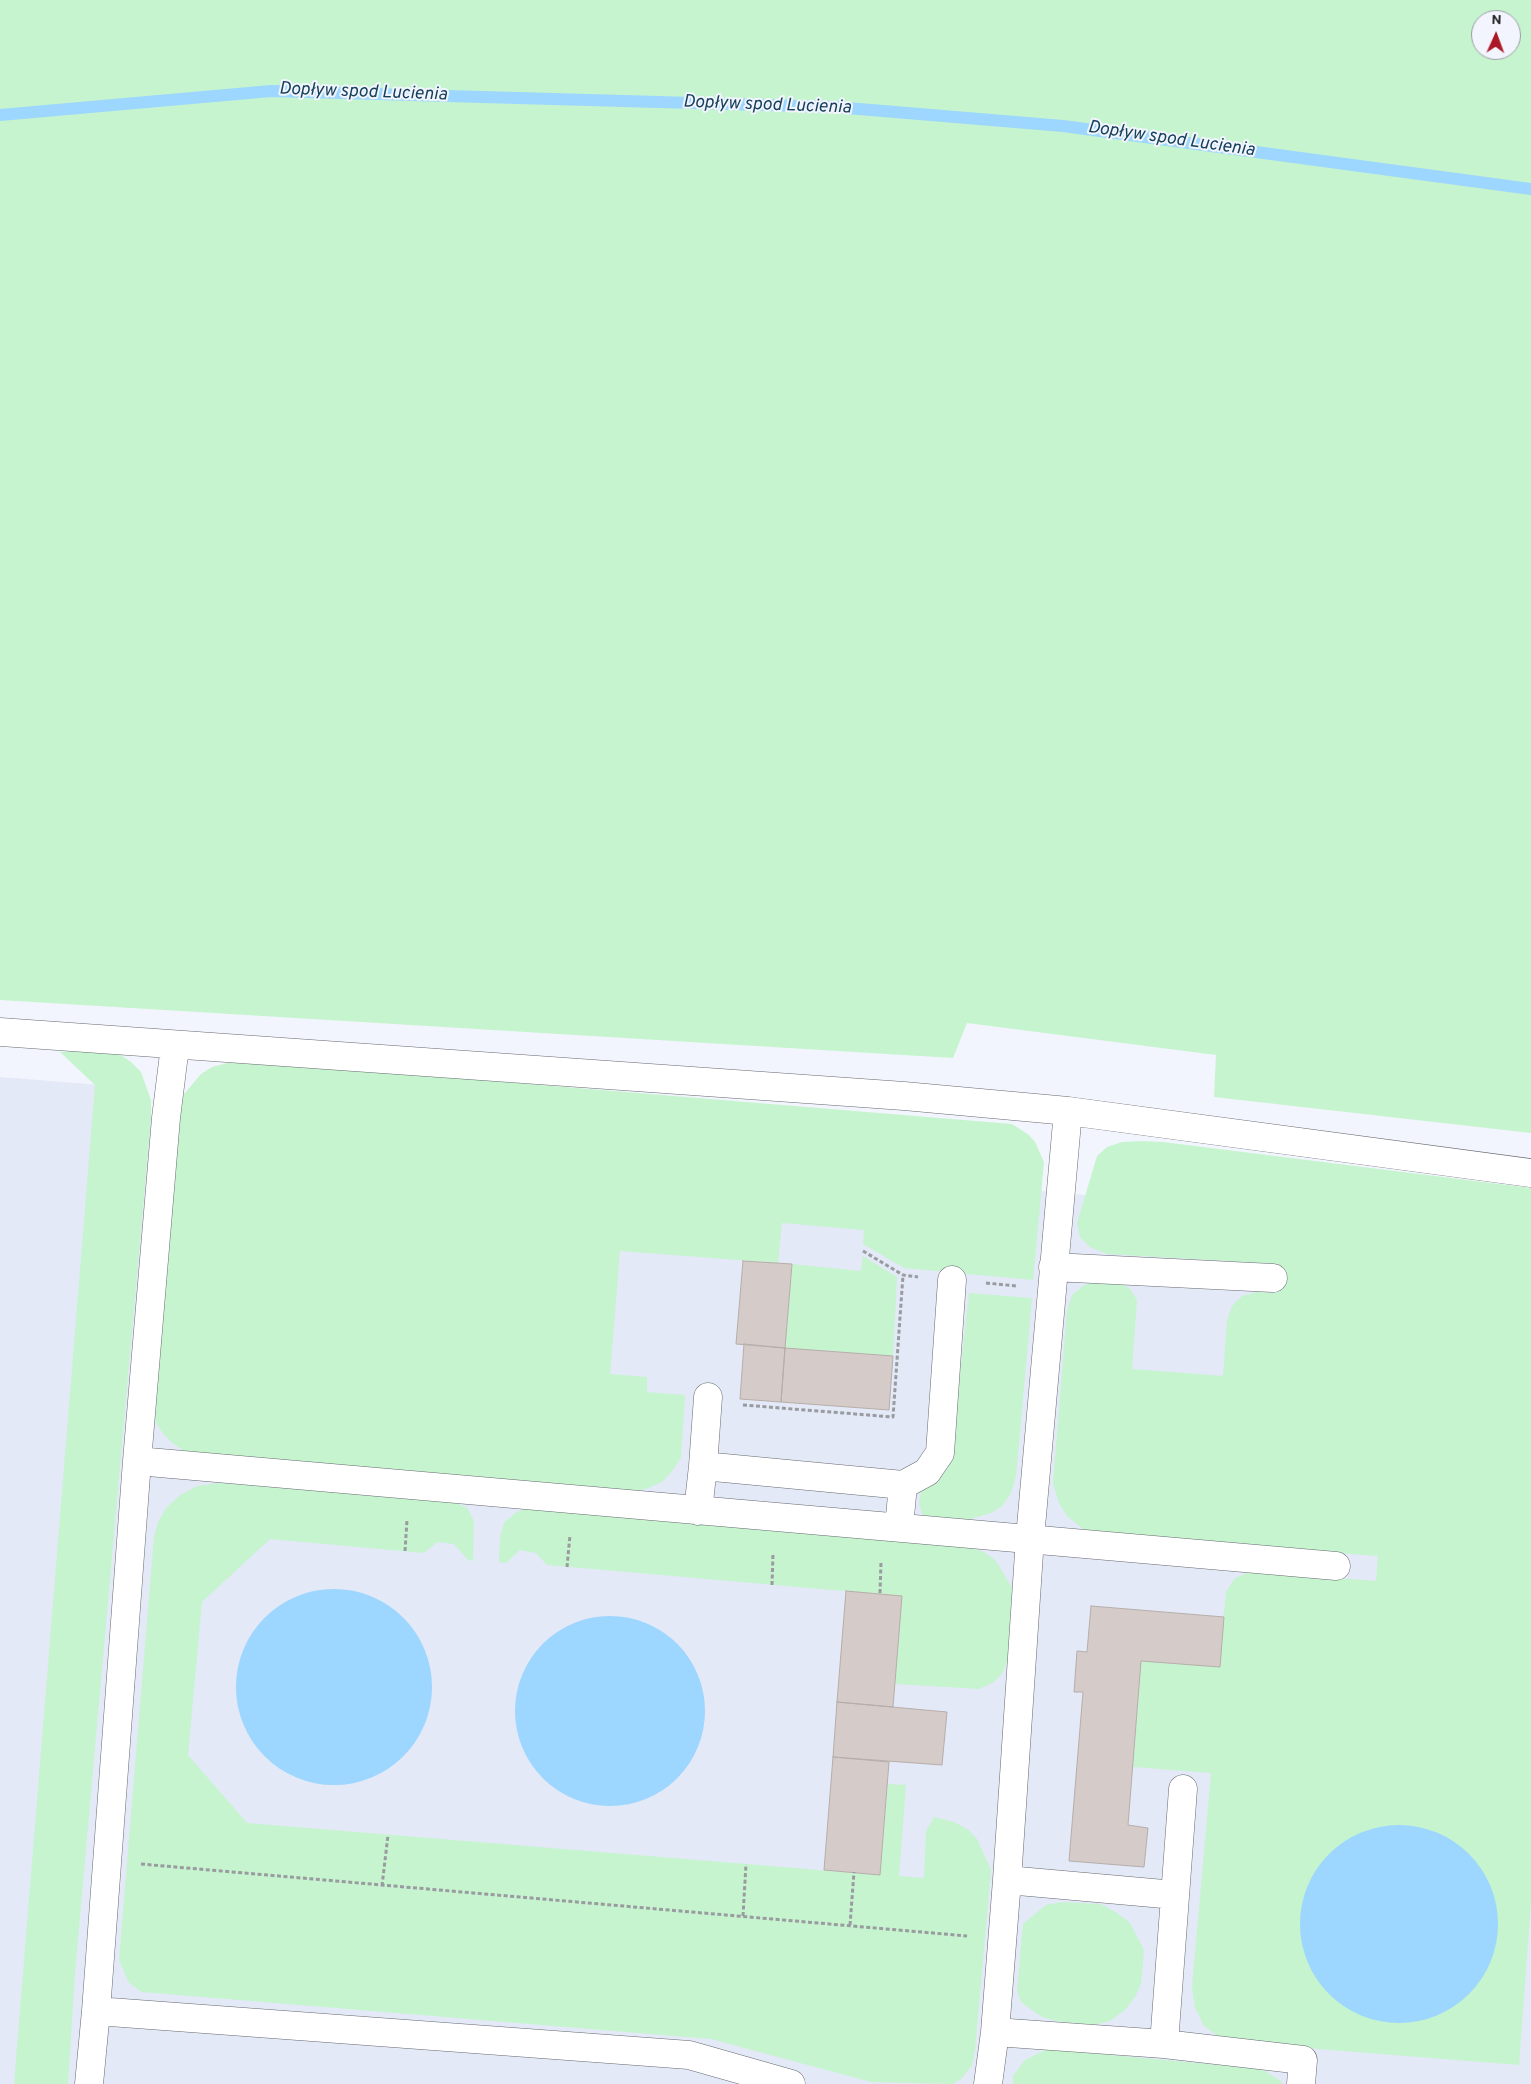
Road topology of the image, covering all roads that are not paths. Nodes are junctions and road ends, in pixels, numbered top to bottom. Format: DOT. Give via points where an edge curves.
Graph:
graph roads {
  1 [pos="0,1032"];
  2 [pos="174,1046"];
  3 [pos="1068,1111"];
  4 [pos="1531,1173"];
  5 [pos="1053,1267"];
  6 [pos="1273,1278"];
  7 [pos="952,1280"];
  8 [pos="708,1400"];
  9 [pos="137,1461"];
  10 [pos="703,1466"];
  11 [pos="904,1485"];
  12 [pos="698,1511"];
  13 [pos="899,1527"];
  14 [pos="1030,1538"];
  15 [pos="1336,1566"];
  16 [pos="1183,1789"];
  17 [pos="1007,1880"];
  18 [pos="1175,1895"];
  19 [pos="96,2011"];
  20 [pos="995,2032"];
  21 [pos="1164,2044"];
  22 [pos="89,2084"];
  23 [pos="791,2084"];
  24 [pos="988,2084"];
  25 [pos="1301,2084"];
  1 -- 2 [label="street"];
  2 -- 3 [label="street" via="904,1096"];
  2 -- 9 [label="street"];
  3 -- 4 [label="street"];
  3 -- 5 [label="street"];
  5 -- 6 [label="street"];
  5 -- 14 [label="street"];
  7 -- 11 [label="street" via="940,1453 927,1472"];
  8 -- 10 [label="street"];
  9 -- 12 [label="street"];
  9 -- 19 [label="street"];
  10 -- 11 [label="street"];
  10 -- 12 [label="street"];
  11 -- 13 [label="street"];
  12 -- 13 [label="street"];
  13 -- 14 [label="street"];
  14 -- 15 [label="street"];
  14 -- 17 [label="street"];
  16 -- 18 [label="street"];
  17 -- 18 [label="street"];
  17 -- 20 [label="street"];
  18 -- 21 [label="street"];
  19 -- 22 [label="street"];
  19 -- 23 [label="street" via="689,2055"];
  20 -- 21 [label="street"];
  20 -- 24 [label="street"];
  21 -- 25 [label="street" via="1303,2060"];
}
